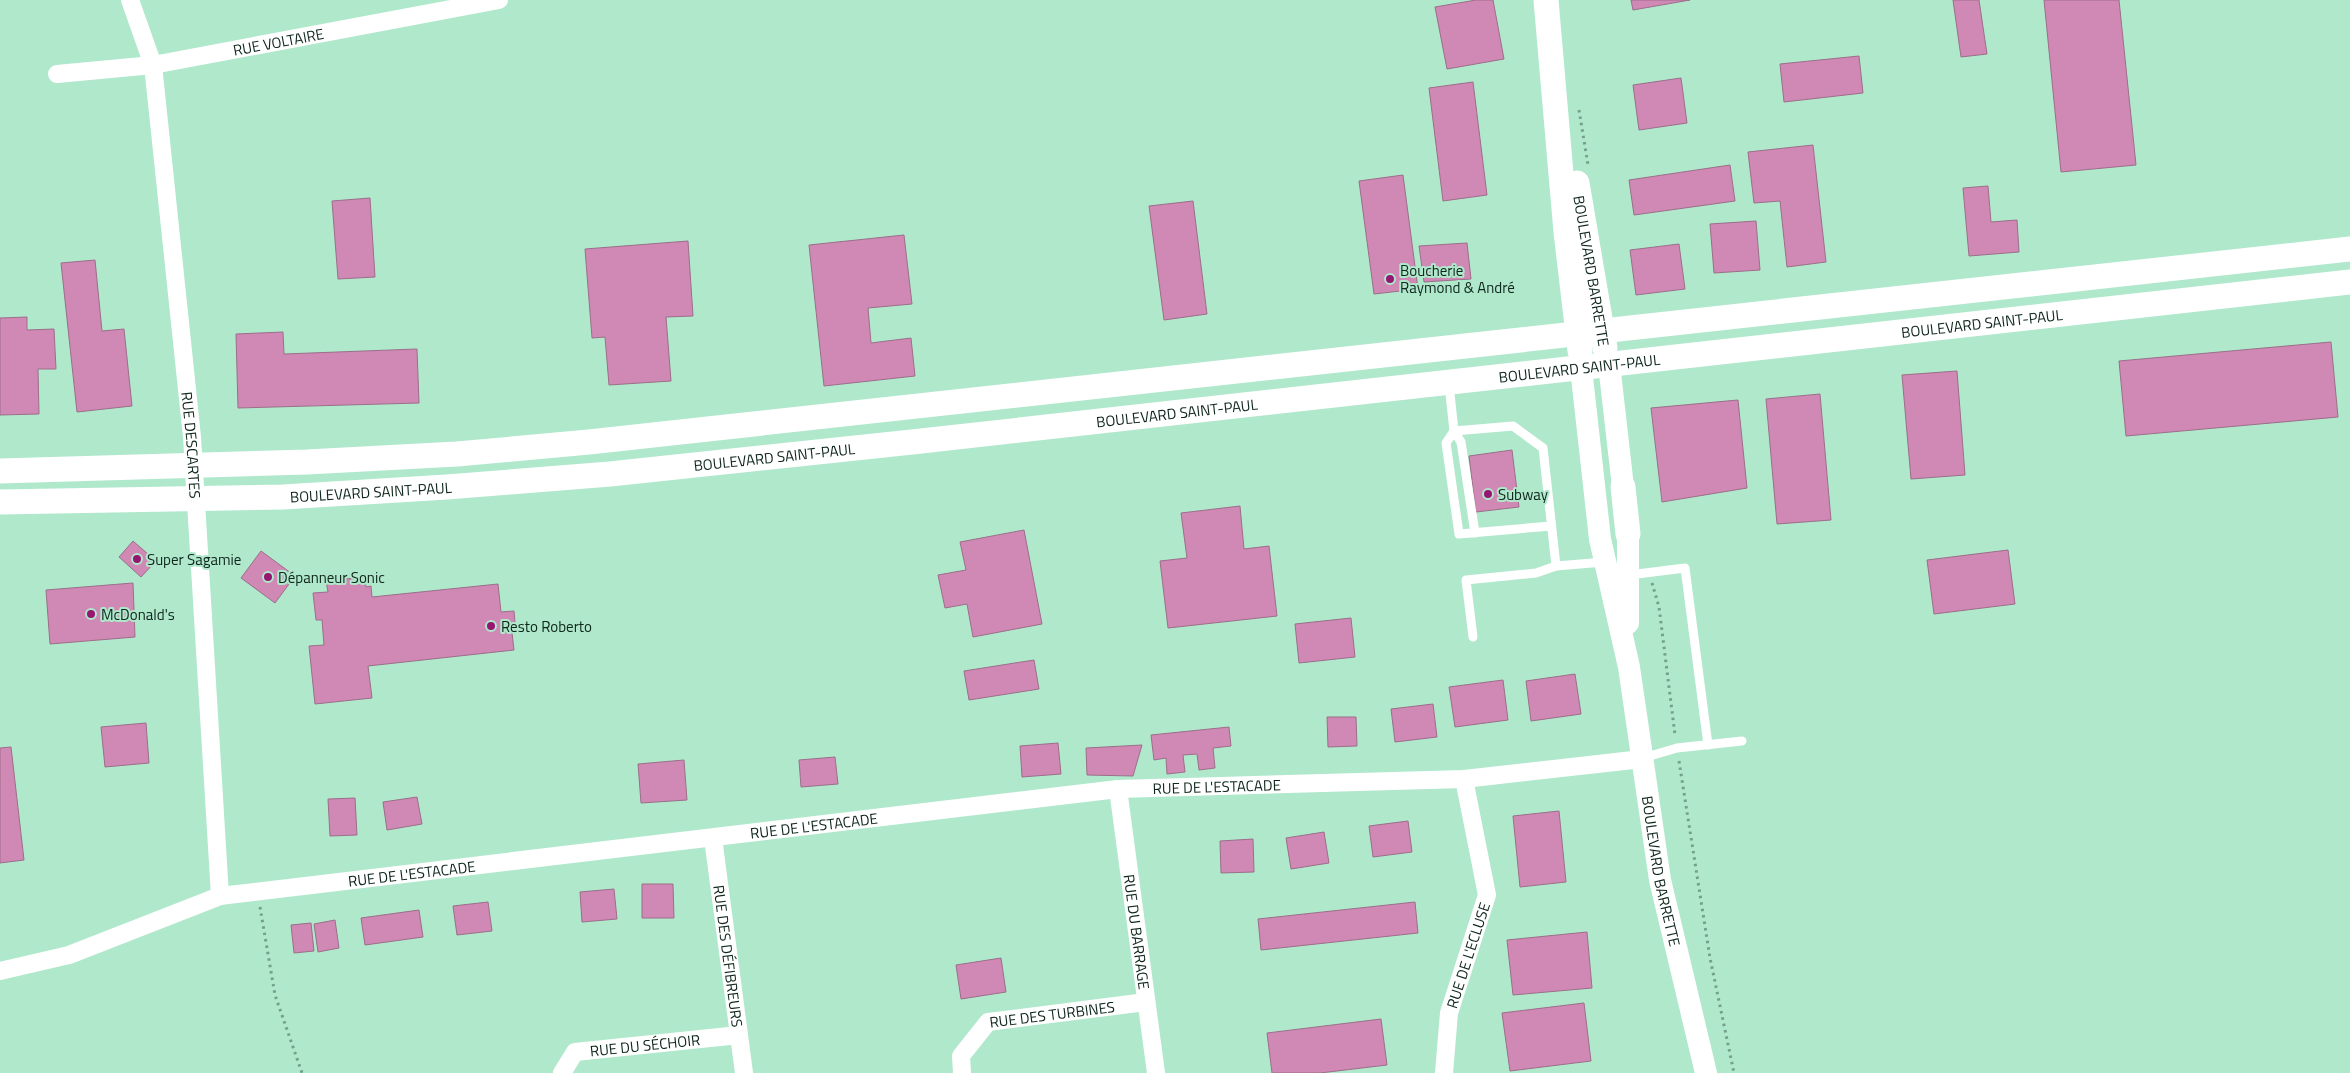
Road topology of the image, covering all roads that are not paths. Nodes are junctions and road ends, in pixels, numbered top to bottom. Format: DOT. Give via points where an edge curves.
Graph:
graph roads {
  1 [pos="130,0"];
  2 [pos="499,0"];
  3 [pos="1546,0"];
  4 [pos="153,65"];
  5 [pos="57,74"];
  6 [pos="2350,249"];
  7 [pos="2350,282"];
  8 [pos="1590,332"];
  9 [pos="1609,364"];
  10 [pos="1581,368"];
  11 [pos="1448,383"];
  12 [pos="1454,431"];
  13 [pos="193,466"];
  14 [pos="0,471"];
  15 [pos="1623,487"];
  16 [pos="195,500"];
  17 [pos="0,502"];
  18 [pos="1552,526"];
  19 [pos="1474,533"];
  20 [pos="1628,534"];
  21 [pos="1605,562"];
  22 [pos="1556,566"];
  23 [pos="1628,575"];
  24 [pos="1473,637"];
  25 [pos="1629,667"];
  26 [pos="1742,741"];
  27 [pos="1708,745"];
  28 [pos="1642,758"];
  29 [pos="1464,779"];
  30 [pos="1118,789"];
  31 [pos="713,838"];
  32 [pos="220,896"];
  33 [pos="0,971"];
  34 [pos="1146,1002"];
  35 [pos="739,1035"];
  36 [pos="562,1073"];
  37 [pos="744,1073"];
  38 [pos="962,1073"];
  39 [pos="1156,1073"];
  40 [pos="1444,1073"];
  41 [pos="1706,1073"];
  1 -- 4 [label="street, RUE DESCARTES"];
  2 -- 4 [label="street, RUE VOLTAIRE"];
  3 -- 8 [label="main road, BOULEVARD BARRETTE" via="1552,55 1590,256"];
  4 -- 5 [label="street, RUE VOLTAIRE"];
  4 -- 13 [label="street, RUE DESCARTES"];
  6 -- 8 [label="main road"];
  7 -- 9 [label="main road, BOULEVARD SAINT-PAUL"];
  8 -- 9 [label="main road, BOULEVARD BARRETTE"];
  8 -- 10 [label="main road, BOULEVARD BARRETTE"];
  8 -- 13 [label="main road" via="599,441 391,458"];
  9 -- 10 [label="main road, BOULEVARD SAINT-PAUL"];
  9 -- 15 [label="street, BOULEVARD BARRETTE"];
  10 -- 11 [label="main road, BOULEVARD SAINT-PAUL"];
  10 -- 21 [label="street, BOULEVARD BARRETTE"];
  11 -- 12 [label="lane"];
  11 -- 16 [label="main road, BOULEVARD SAINT-PAUL" via="610,474 437,488"];
  12 -- 18 [label="lane" via="1513,426 1542,448"];
  12 -- 19 [label="lane" via="1461,442"];
  12 -- 19 [label="lane" via="1446,443 1459,534"];
  13 -- 14 [label="main road"];
  13 -- 16 [label="street, RUE DESCARTES"];
  15 -- 20 [label="main road, BOULEVARD BARRETTE"];
  16 -- 17 [label="main road, BOULEVARD SAINT-PAUL"];
  16 -- 32 [label="street, RUE DESCARTES"];
  18 -- 19 [label="lane"];
  18 -- 22 [label="lane"];
  20 -- 23 [label="street, BOULEVARD BARRETTE"];
  21 -- 22 [label="lane"];
  21 -- 23 [label="lane"];
  21 -- 25 [label="street, BOULEVARD BARRETTE"];
  22 -- 24 [label="lane" via="1536,573 1466,580"];
  23 -- 25 [label="street, BOULEVARD BARRETTE"];
  23 -- 27 [label="lane" via="1685,568"];
  25 -- 28 [label="street, BOULEVARD BARRETTE"];
  26 -- 27 [label="lane"];
  27 -- 28 [label="lane" via="1677,748"];
  28 -- 29 [label="street, RUE DE L'ESTACADE"];
  28 -- 41 [label="street, BOULEVARD BARRETTE" via="1660,880"];
  29 -- 30 [label="street, RUE DE L'ESTACADE"];
  29 -- 40 [label="street, RUE DE L'ECLUSE" via="1487,895 1450,1012"];
  30 -- 31 [label="street, RUE DE L'ESTACADE"];
  30 -- 34 [label="street, RUE DU BARRAGE"];
  31 -- 32 [label="street, RUE DE L'ESTACADE"];
  31 -- 35 [label="street, RUE DES DÉFIBREURS"];
  32 -- 33 [label="street, RUE DE L'ESTACADE" via="69,955"];
  34 -- 38 [label="street, RUE DES TURBINES" via="988,1022 961,1056"];
  34 -- 39 [label="street, RUE DU BARRAGE"];
  35 -- 36 [label="street, RUE DU SÉCHOIR" via="575,1052"];
  35 -- 37 [label="street, RUE DES DÉFIBREURS"];
}
